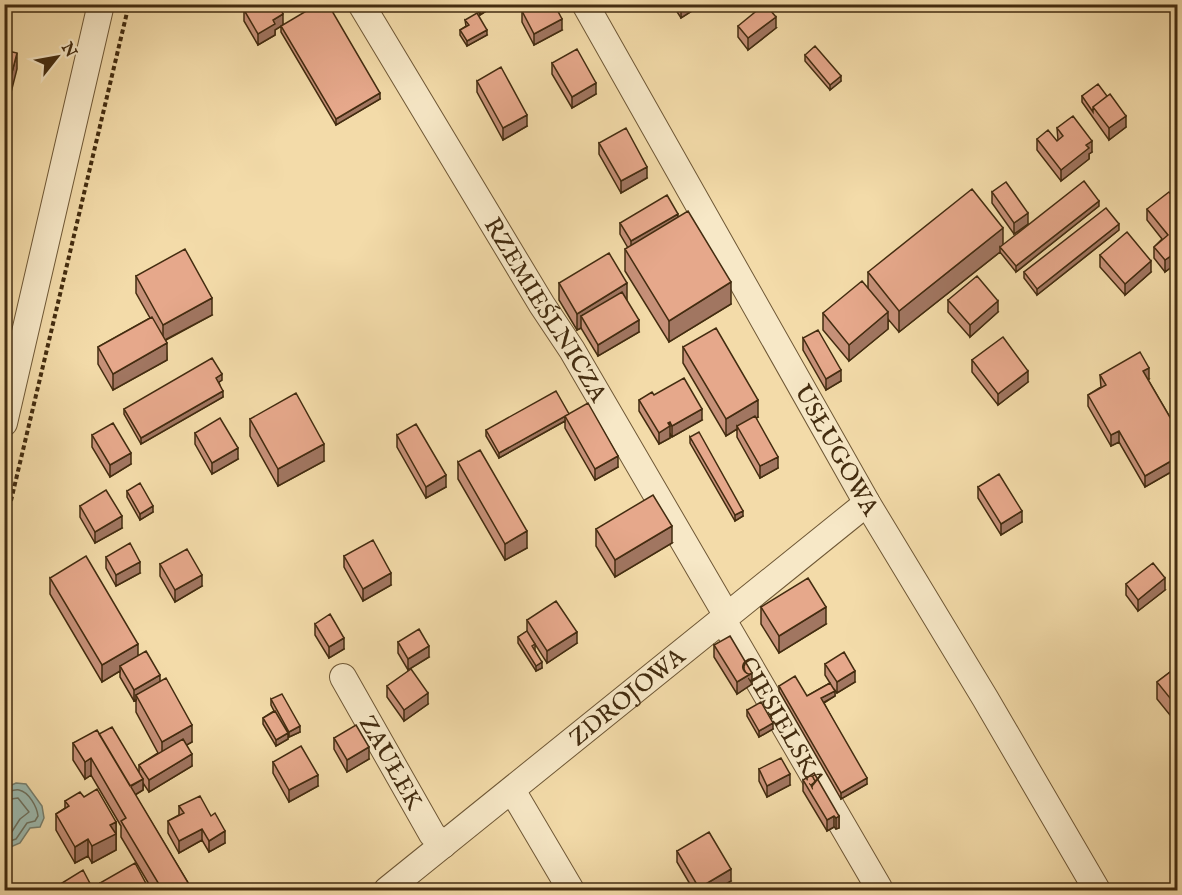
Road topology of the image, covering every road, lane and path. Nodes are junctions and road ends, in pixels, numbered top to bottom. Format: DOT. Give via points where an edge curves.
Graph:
graph roads {
  1 [pos="101,4"];
  2 [pos="129,4"];
  3 [pos="361,4"];
  4 [pos="585,4"];
  5 [pos="6,408"];
  6 [pos="867,503"];
  7 [pos="4,530"];
  8 [pos="724,618"];
  9 [pos="343,677"];
  10 [pos="512,789"];
  11 [pos="443,845"];
  12 [pos="879,888"];
  13 [pos="387,891"];
  14 [pos="571,891"];
  15 [pos="1098,891"];
  1 -- 5 [label="street"];
  2 -- 7 [label="path"];
  3 -- 8 [label="street, RZEMIEŚLNICZA" via="572,350"];
  4 -- 6 [label="street, USŁUGOWA"];
  6 -- 8 [label="street, ZDROJOWA"];
  6 -- 15 [label="street, USŁUGOWA"];
  8 -- 10 [label="street, ZDROJOWA"];
  8 -- 12 [label="street, CIESIELSKA"];
  9 -- 11 [label="street, ZAUŁEK" via="432,834"];
  10 -- 11 [label="street, ZDROJOWA"];
  10 -- 14 [label="street"];
  11 -- 13 [label="street, ZDROJOWA"];
}
